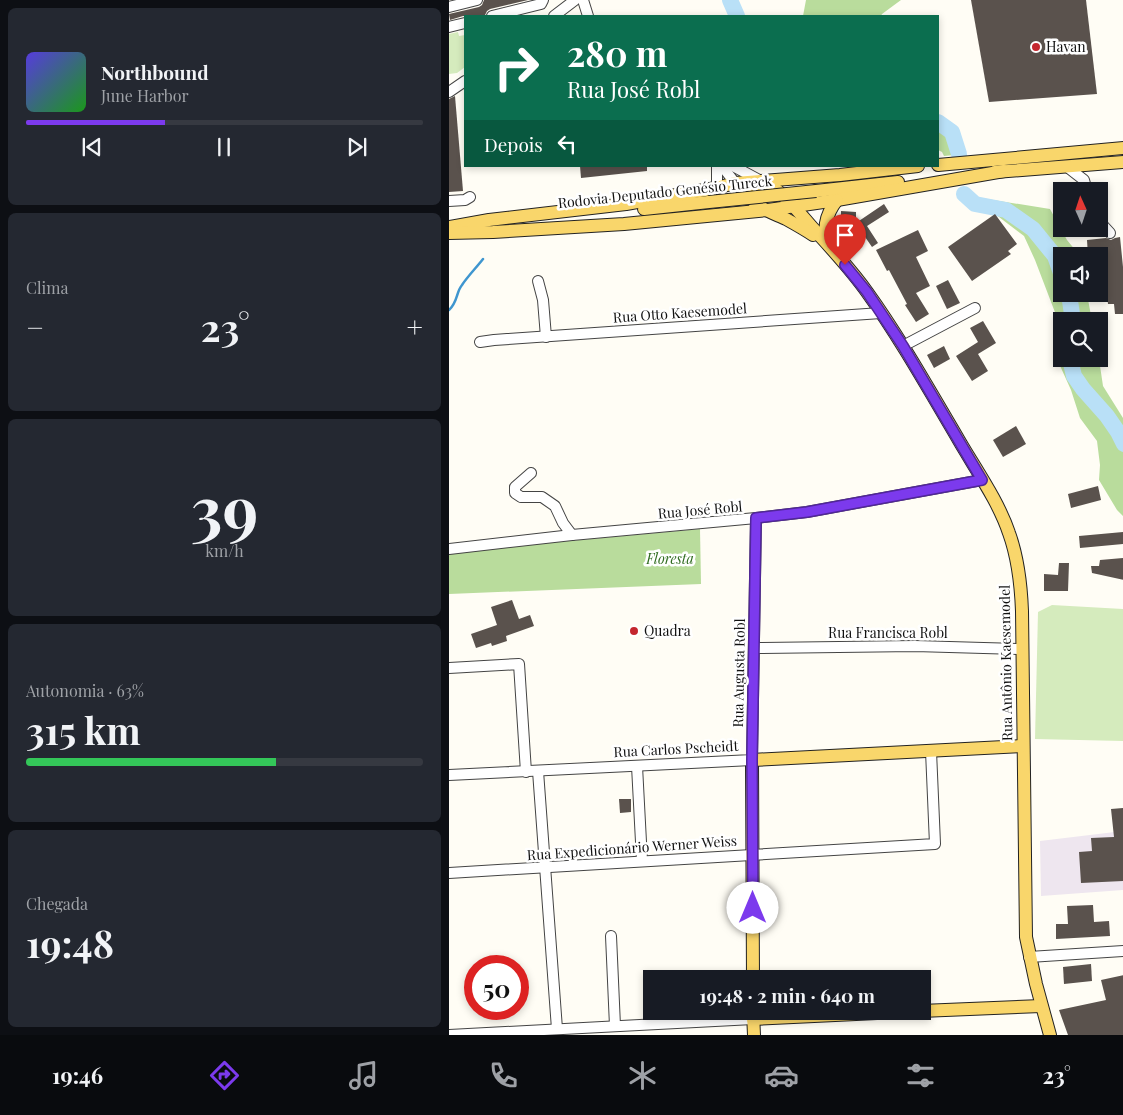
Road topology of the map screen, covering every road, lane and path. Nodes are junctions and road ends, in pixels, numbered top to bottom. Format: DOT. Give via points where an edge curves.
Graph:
graph roads {
  1 [pos="477,0"];
  2 [pos="543,0"];
  3 [pos="575,0"];
  4 [pos="583,0"];
  5 [pos="449,7"];
  6 [pos="496,15"];
  7 [pos="554,15"];
  8 [pos="588,15"];
  9 [pos="464,23"];
  10 [pos="449,27"];
  11 [pos="464,82"];
  12 [pos="449,92"];
  13 [pos="1123,148"];
  14 [pos="1123,162"];
  15 [pos="939,165"];
  16 [pos="1066,166"];
  17 [pos="717,167"];
  18 [pos="723,167"];
  19 [pos="735,167"];
  20 [pos="909,167"];
  21 [pos="1003,171"];
  22 [pos="761,181"];
  23 [pos="1085,182"];
  24 [pos="735,183"];
  25 [pos="716,188"];
  26 [pos="781,195"];
  27 [pos="470,197"];
  28 [pos="751,199"];
  29 [pos="837,200"];
  30 [pos="449,201"];
  31 [pos="794,207"];
  32 [pos="768,210"];
  33 [pos="449,230"];
  34 [pos="833,250"];
  35 [pos="538,282"];
  36 [pos="975,308"];
  37 [pos="881,313"];
  38 [pos="546,337"];
  39 [pos="480,342"];
  40 [pos="903,346"];
  41 [pos="531,472"];
  42 [pos="982,480"];
  43 [pos="756,518"];
  44 [pos="572,535"];
  45 [pos="449,549"];
  46 [pos="754,648"];
  47 [pos="1022,649"];
  48 [pos="449,668"];
  49 [pos="1023,746"];
  50 [pos="931,751"];
  51 [pos="752,760"];
  52 [pos="637,766"];
  53 [pos="538,771"];
  54 [pos="526,772"];
  55 [pos="449,776"];
  56 [pos="752,855"];
  57 [pos="643,861"];
  58 [pos="545,868"];
  59 [pos="449,874"];
  60 [pos="611,936"];
  61 [pos="1123,951"];
  62 [pos="1029,957"];
  63 [pos="753,970"];
  64 [pos="1041,1006"];
  65 [pos="931,1011"];
  66 [pos="690,1020"];
  67 [pos="753,1020"];
  68 [pos="615,1026"];
  69 [pos="557,1029"];
  70 [pos="449,1035"];
  71 [pos="754,1035"];
  72 [pos="1050,1035"];
  1 -- 5 [label="street"];
  2 -- 6 [label="street" via="541,4"];
  3 -- 7 [label="street"];
  4 -- 8 [label="street"];
  9 -- 10 [label="street"];
  11 -- 12 [label="street"];
  13 -- 15 [label="main road"];
  14 -- 16 [label="main road, Rodovia Deputado Genésio Tureck"];
  16 -- 21 [label="main road, Rodovia Deputado Genésio Tureck"];
  16 -- 23 [label="street"];
  17 -- 25 [label="street"];
  18 -- 24 [label="street, Rua Antônio Kaesemodel"];
  19 -- 22 [label="street, Rua Antônio Kaesemodel"];
  20 -- 22 [label="main road"];
  21 -- 29 [label="main road"];
  21 -- 33 [label="main road, Rodovia Deputado Genésio Tureck, bridge"];
  22 -- 24 [label="main road"];
  22 -- 26 [label="main road, Rua Antônio Kaesemodel"];
  22 -- 28 [label="main road" via="753,188"];
  24 -- 25 [label="main road"];
  24 -- 28 [label="street, Rua Antônio Kaesemodel"];
  25 -- 33 [label="main road" via="626,204 489,220"];
  26 -- 31 [label="main road, Rua Antônio Kaesemodel"];
  26 -- 32 [label="main road" via="779,202"];
  27 -- 30 [label="street"];
  28 -- 32 [label="main road, Rua Antônio Kaesemodel"];
  29 -- 31 [label="main road"];
  29 -- 34 [label="main road" via="831,207 826,224"];
  31 -- 32 [label="main road"];
  31 -- 34 [label="main road, Rua Antônio Kaesemodel"];
  32 -- 33 [label="main road" via="624,224 493,232"];
  32 -- 34 [label="main road, Rua Antônio Kaesemodel"];
  34 -- 37 [label="main road, Rua Antônio Kaesemodel"];
  35 -- 38 [label="street"];
  36 -- 40 [label="street"];
  37 -- 38 [label="street, Rua Otto Kaesemodel"];
  37 -- 40 [label="main road, Rua Antônio Kaesemodel"];
  38 -- 39 [label="street, Rua Otto Kaesemodel"];
  40 -- 42 [label="main road, Rua Antônio Kaesemodel"];
  41 -- 44 [label="street" via="515,487 515,493 521,497 542,496 555,506"];
  42 -- 43 [label="street, Rua José Robl" via="807,512"];
  42 -- 47 [label="main road, Rua Antônio Kaesemodel" via="1000,512 1015,553 1021,591"];
  43 -- 44 [label="street, Rua José Robl"];
  43 -- 46 [label="street, Rua Augusta Robl"];
  44 -- 45 [label="street, Rua José Robl"];
  46 -- 47 [label="street, Rua Francisca Robl" via="915,646"];
  46 -- 51 [label="street, Rua Augusta Robl"];
  47 -- 49 [label="main road, Rua Antônio Kaesemodel"];
  48 -- 54 [label="street" via="519,664"];
  49 -- 50 [label="main road, Rua Carlos Pscheidt"];
  49 -- 62 [label="main road, Rua Antônio Kaesemodel"];
  50 -- 51 [label="main road, Rua Carlos Pscheidt"];
  50 -- 56 [label="street, Rua Expedicionário Werner Weiss" via="935,844"];
  51 -- 52 [label="street, Rua Carlos Pscheidt"];
  51 -- 56 [label="main road, Rua Augusta Robl"];
  52 -- 53 [label="street, Rua Carlos Pscheidt"];
  52 -- 57 [label="street"];
  53 -- 54 [label="street, Rua Carlos Pscheidt"];
  53 -- 58 [label="street"];
  54 -- 55 [label="street, Rua Carlos Pscheidt"];
  56 -- 57 [label="street, Rua Expedicionário Werner Weiss"];
  56 -- 63 [label="main road, Rua Augusta Robl"];
  57 -- 58 [label="street, Rua Expedicionário Werner Weiss"];
  58 -- 59 [label="street, Rua Expedicionário Werner Weiss"];
  58 -- 69 [label="street"];
  60 -- 68 [label="street"];
  61 -- 62 [label="street"];
  62 -- 64 [label="main road, Rua Antônio Kaesemodel"];
  64 -- 65 [label="main road"];
  64 -- 72 [label="main road, Rua Antônio Kaesemodel"];
  66 -- 68 [label="street"];
  67 -- 71 [label="main road"];
  68 -- 69 [label="street"];
  69 -- 70 [label="street"];
}
